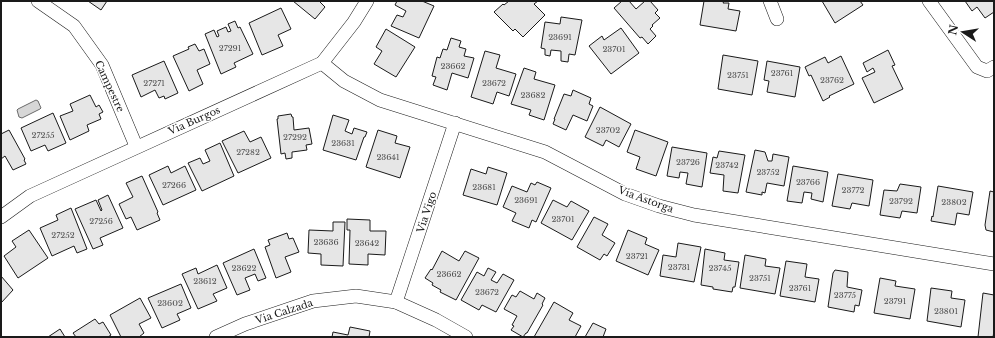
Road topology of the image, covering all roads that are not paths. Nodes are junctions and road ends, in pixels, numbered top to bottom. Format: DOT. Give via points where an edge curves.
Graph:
graph roads {
  1 [pos="38,1"];
  2 [pos="367,1"];
  3 [pos="770,1"];
  4 [pos="929,1"];
  5 [pos="777,19"];
  6 [pos="322,63"];
  7 [pos="994,67"];
  8 [pos="455,123"];
  9 [pos="136,146"];
  10 [pos="1,217"];
  11 [pos="994,264"];
  12 [pos="396,302"];
  13 [pos="216,337"];
  14 [pos="466,337"];
  1 -- 9 [label="street, Campestre" via="74,26 102,65"];
  2 -- 6 [label="street, Via Burgos"];
  3 -- 5 [label="street"];
  4 -- 7 [label="street" via="977,67 987,71"];
  6 -- 8 [label="street, Via Astorga" via="344,81 380,100"];
  6 -- 9 [label="street, Via Burgos"];
  8 -- 11 [label="street, Via Astorga" via="545,152 625,194 659,206 694,215"];
  8 -- 12 [label="street, Via Vigo"];
  9 -- 10 [label="street, Via Burgos" via="30,196"];
  12 -- 13 [label="street, Via Calzada" via="356,296 313,301 245,324"];
  12 -- 14 [label="street, Via Calzada"];
}
